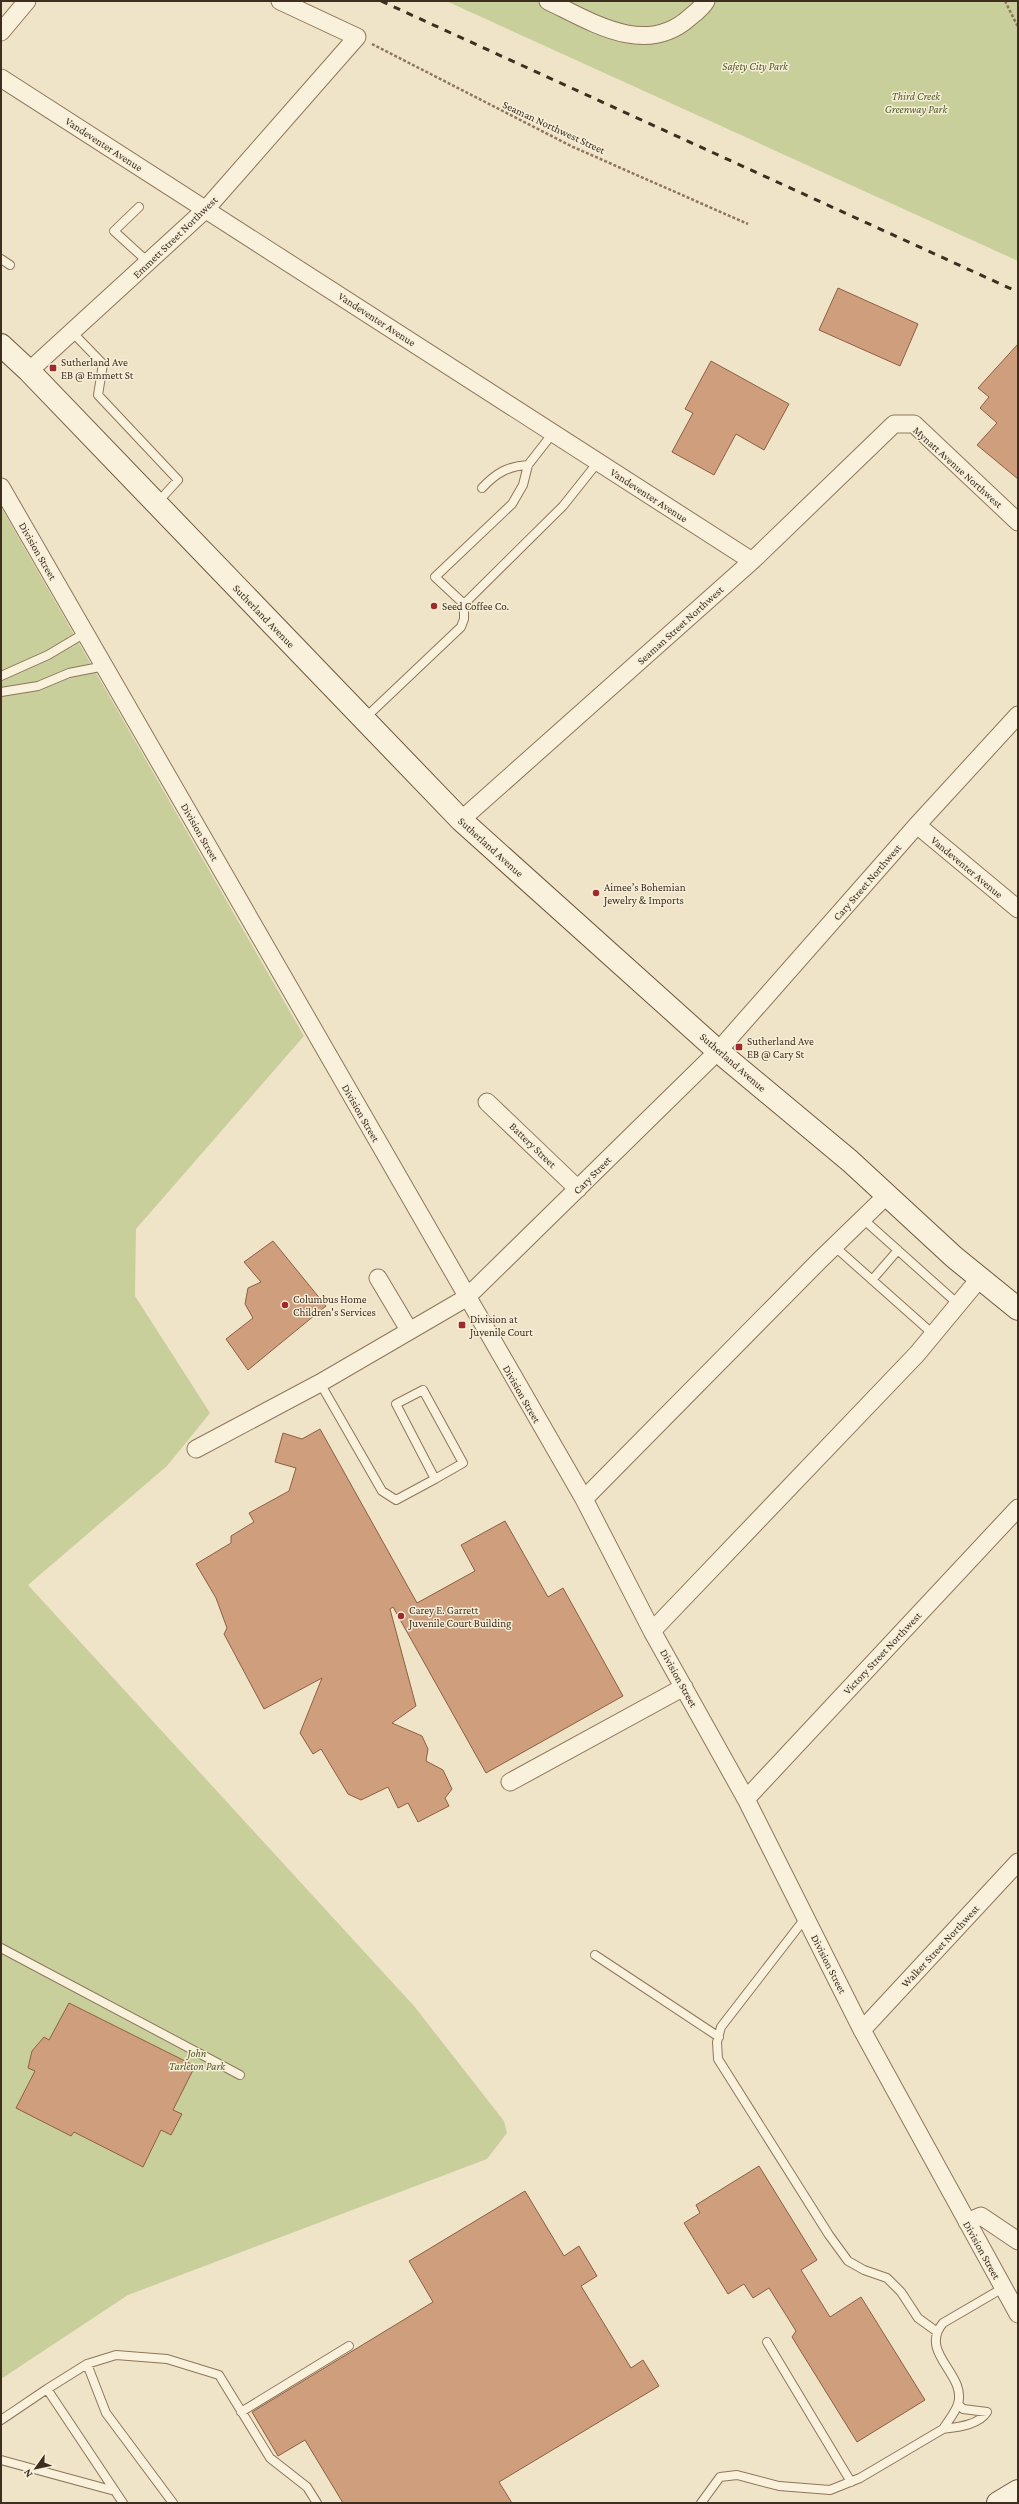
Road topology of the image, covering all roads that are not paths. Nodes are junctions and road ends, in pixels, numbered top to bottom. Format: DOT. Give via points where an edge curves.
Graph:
graph roads {
  1 [pos="27,1"];
  2 [pos="280,1"];
  3 [pos="548,1"];
  4 [pos="706,1"];
  5 [pos="1,32"];
  6 [pos="1,78"];
  7 [pos="139,207"];
  8 [pos="206,209"];
  9 [pos="1,259"];
  10 [pos="148,262"];
  11 [pos="10,265"];
  12 [pos="72,332"];
  13 [pos="1,345"];
  14 [pos="29,371"];
  15 [pos="894,424"];
  16 [pos="553,433"];
  17 [pos="598,462"];
  18 [pos="528,465"];
  19 [pos="1,488"];
  20 [pos="482,488"];
  21 [pos="157,504"];
  22 [pos="1018,522"];
  23 [pos="752,561"];
  24 [pos="464,604"];
  25 [pos="85,633"];
  26 [pos="105,666"];
  27 [pos="1,676"];
  28 [pos="1,692"];
  29 [pos="1018,715"];
  30 [pos="364,719"];
  31 [pos="461,820"];
  32 [pos="917,824"];
  33 [pos="1018,909"];
  34 [pos="718,1051"];
  35 [pos="487,1102"];
  36 [pos="578,1189"];
  37 [pos="887,1195"];
  38 [pos="863,1219"];
  39 [pos="834,1246"];
  40 [pos="898,1250"];
  41 [pos="378,1278"];
  42 [pos="980,1278"];
  43 [pos="872,1280"];
  44 [pos="466,1298"];
  45 [pos="958,1304"];
  46 [pos="1018,1309"];
  47 [pos="409,1330"];
  48 [pos="933,1334"];
  49 [pos="320,1383"];
  50 [pos="196,1449"];
  51 [pos="435,1479"];
  52 [pos="584,1499"];
  53 [pos="1018,1508"];
  54 [pos="652,1631"];
  55 [pos="684,1687"];
  56 [pos="510,1782"];
  57 [pos="746,1799"];
  58 [pos="1018,1862"];
  59 [pos="806,1917"];
  60 [pos="1,1948"];
  61 [pos="595,1955"];
  62 [pos="862,2030"];
  63 [pos="719,2037"];
  64 [pos="240,2075"];
  65 [pos="974,2219"];
  66 [pos="1018,2241"];
  67 [pos="1003,2288"];
  68 [pos="1018,2314"];
  69 [pos="936,2331"];
  70 [pos="767,2342"];
  71 [pos="349,2346"];
  72 [pos="87,2364"];
  73 [pos="47,2389"];
  74 [pos="958,2404"];
  75 [pos="241,2412"];
  76 [pos="1,2420"];
  77 [pos="943,2428"];
  78 [pos="1,2460"];
  79 [pos="851,2482"];
  80 [pos="115,2491"];
  81 [pos="1018,2491"];
  82 [pos="123,2503"];
  83 [pos="173,2503"];
  84 [pos="317,2503"];
  85 [pos="701,2503"];
  86 [pos="998,2503"];
  1 -- 5 [label="street"];
  2 -- 8 [label="street, Emmett Street Northwest" via="357,37"];
  3 -- 4 [label="street" via="627,36 656,35 679,26"];
  6 -- 8 [label="street, Vandeventer Avenue"];
  7 -- 10 [label="lane" via="114,231"];
  8 -- 10 [label="street, Emmett Street Northwest"];
  8 -- 16 [label="street, Vandeventer Avenue"];
  9 -- 11 [label="lane"];
  10 -- 12 [label="street, Emmett Street Northwest"];
  12 -- 14 [label="street, Emmett Street Northwest"];
  12 -- 21 [label="lane" via="103,364 98,395 178,480"];
  13 -- 14 [label="street, Sutherland Avenue"];
  14 -- 21 [label="street, Sutherland Avenue"];
  15 -- 22 [label="street, Mynatt Avenue Northwest" via="914,424"];
  15 -- 23 [label="street, Seaman Street Northwest"];
  16 -- 17 [label="street, Vandeventer Avenue"];
  16 -- 18 [label="lane"];
  17 -- 23 [label="street, Vandeventer Avenue"];
  17 -- 24 [label="lane" via="563,506"];
  18 -- 20 [label="lane" via="506,468"];
  18 -- 24 [label="lane" via="524,485 512,504 435,578"];
  19 -- 25 [label="street, Division Street"];
  21 -- 30 [label="street, Sutherland Avenue"];
  23 -- 31 [label="street, Seaman Street Northwest"];
  24 -- 30 [label="lane" via="464,619 461,626"];
  25 -- 26 [label="street, Division Street"];
  25 -- 27 [label="lane" via="48,655"];
  26 -- 28 [label="lane" via="69,673 38,686"];
  26 -- 44 [label="street, Division Street"];
  29 -- 32 [label="street, Cary Street Northwest"];
  30 -- 31 [label="street, Sutherland Avenue"];
  31 -- 34 [label="street, Sutherland Avenue"];
  32 -- 33 [label="street, Vandeventer Avenue"];
  32 -- 34 [label="street, Cary Street Northwest"];
  34 -- 36 [label="street, Cary Street"];
  34 -- 37 [label="street, Sutherland Avenue"];
  35 -- 36 [label="street, Battery Street"];
  36 -- 44 [label="street, Cary Street"];
  37 -- 38 [label="street"];
  37 -- 42 [label="street, Sutherland Avenue"];
  38 -- 39 [label="street"];
  38 -- 40 [label="lane"];
  39 -- 43 [label="lane"];
  39 -- 52 [label="street"];
  40 -- 43 [label="lane"];
  40 -- 45 [label="lane"];
  41 -- 47 [label="street"];
  42 -- 45 [label="street"];
  42 -- 46 [label="street, Sutherland Avenue"];
  43 -- 48 [label="lane"];
  44 -- 47 [label="street, Cary Street"];
  44 -- 52 [label="street, Division Street"];
  45 -- 48 [label="street"];
  47 -- 49 [label="street, Cary Street"];
  48 -- 54 [label="street" via="917,1354"];
  49 -- 50 [label="street, Cary Street"];
  49 -- 51 [label="lane" via="382,1491 396,1500"];
  51 -- 51 [label="lane" via="463,1463 423,1390 396,1404"];
  52 -- 54 [label="street, Division Street"];
  53 -- 57 [label="street, Victory Street Northwest"];
  54 -- 55 [label="street, Division Street"];
  55 -- 56 [label="street"];
  55 -- 57 [label="street, Division Street"];
  57 -- 59 [label="street, Division Street"];
  58 -- 62 [label="street, Walker Street Northwest"];
  59 -- 62 [label="street, Division Street"];
  59 -- 63 [label="lane" via="721,2026"];
  60 -- 64 [label="lane"];
  61 -- 63 [label="lane"];
  62 -- 65 [label="street, Division Street"];
  63 -- 69 [label="lane" via="718,2059 848,2261 887,2278 901,2292 918,2318"];
  65 -- 66 [label="street"];
  65 -- 67 [label="street, Division Street"];
  67 -- 68 [label="street, Division Street"];
  67 -- 69 [label="lane" via="943,2322"];
  69 -- 74 [label="lane" via="934,2343 952,2378 958,2394"];
  70 -- 79 [label="lane"];
  71 -- 75 [label="lane"];
  72 -- 73 [label="lane"];
  72 -- 75 [label="lane" via="116,2354 167,2359 219,2375"];
  72 -- 83 [label="lane" via="106,2413"];
  73 -- 76 [label="lane"];
  73 -- 80 [label="lane"];
  74 -- 77 [label="lane"];
  74 -- 77 [label="lane" via="963,2409 986,2412 983,2418 961,2426"];
  75 -- 84 [label="lane" via="270,2458 307,2487"];
  77 -- 79 [label="lane"];
  78 -- 80 [label="lane"];
  79 -- 85 [label="lane" via="830,2490 779,2486 737,2475 726,2476 720,2477"];
  80 -- 82 [label="lane"];
  81 -- 86 [label="street"];
}
